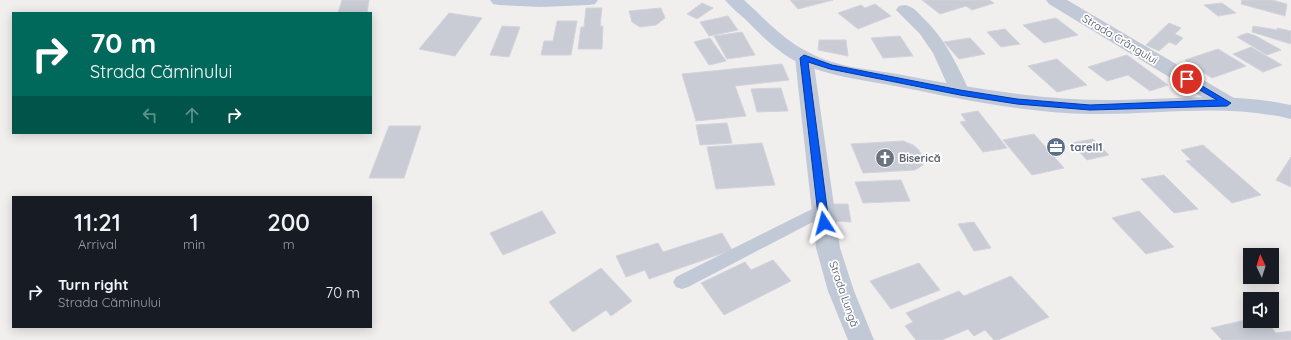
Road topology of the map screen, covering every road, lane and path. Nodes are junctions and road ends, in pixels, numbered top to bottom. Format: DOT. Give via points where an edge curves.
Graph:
graph roads {
  1 [pos="499,0"];
  2 [pos="589,0"];
  3 [pos="734,0"];
  4 [pos="1055,0"];
  5 [pos="905,10"];
  6 [pos="804,58"];
  7 [pos="960,92"];
  8 [pos="1227,103"];
  9 [pos="1291,112"];
  10 [pos="822,210"];
  11 [pos="682,282"];
  12 [pos="861,340"];
  1 -- 2 [label="street"];
  3 -- 6 [label="street" via="791,50"];
  4 -- 8 [label="street, Strada Crângului"];
  5 -- 7 [label="street" via="926,30 942,53"];
  6 -- 7 [label="street" via="830,67"];
  6 -- 10 [label="street, Strada Lungă"];
  7 -- 8 [label="street" via="1017,101 1090,107"];
  8 -- 9 [label="street" via="1250,104"];
  10 -- 11 [label="lane"];
  10 -- 12 [label="street, Strada Lungă" via="828,248 841,291"];
}
